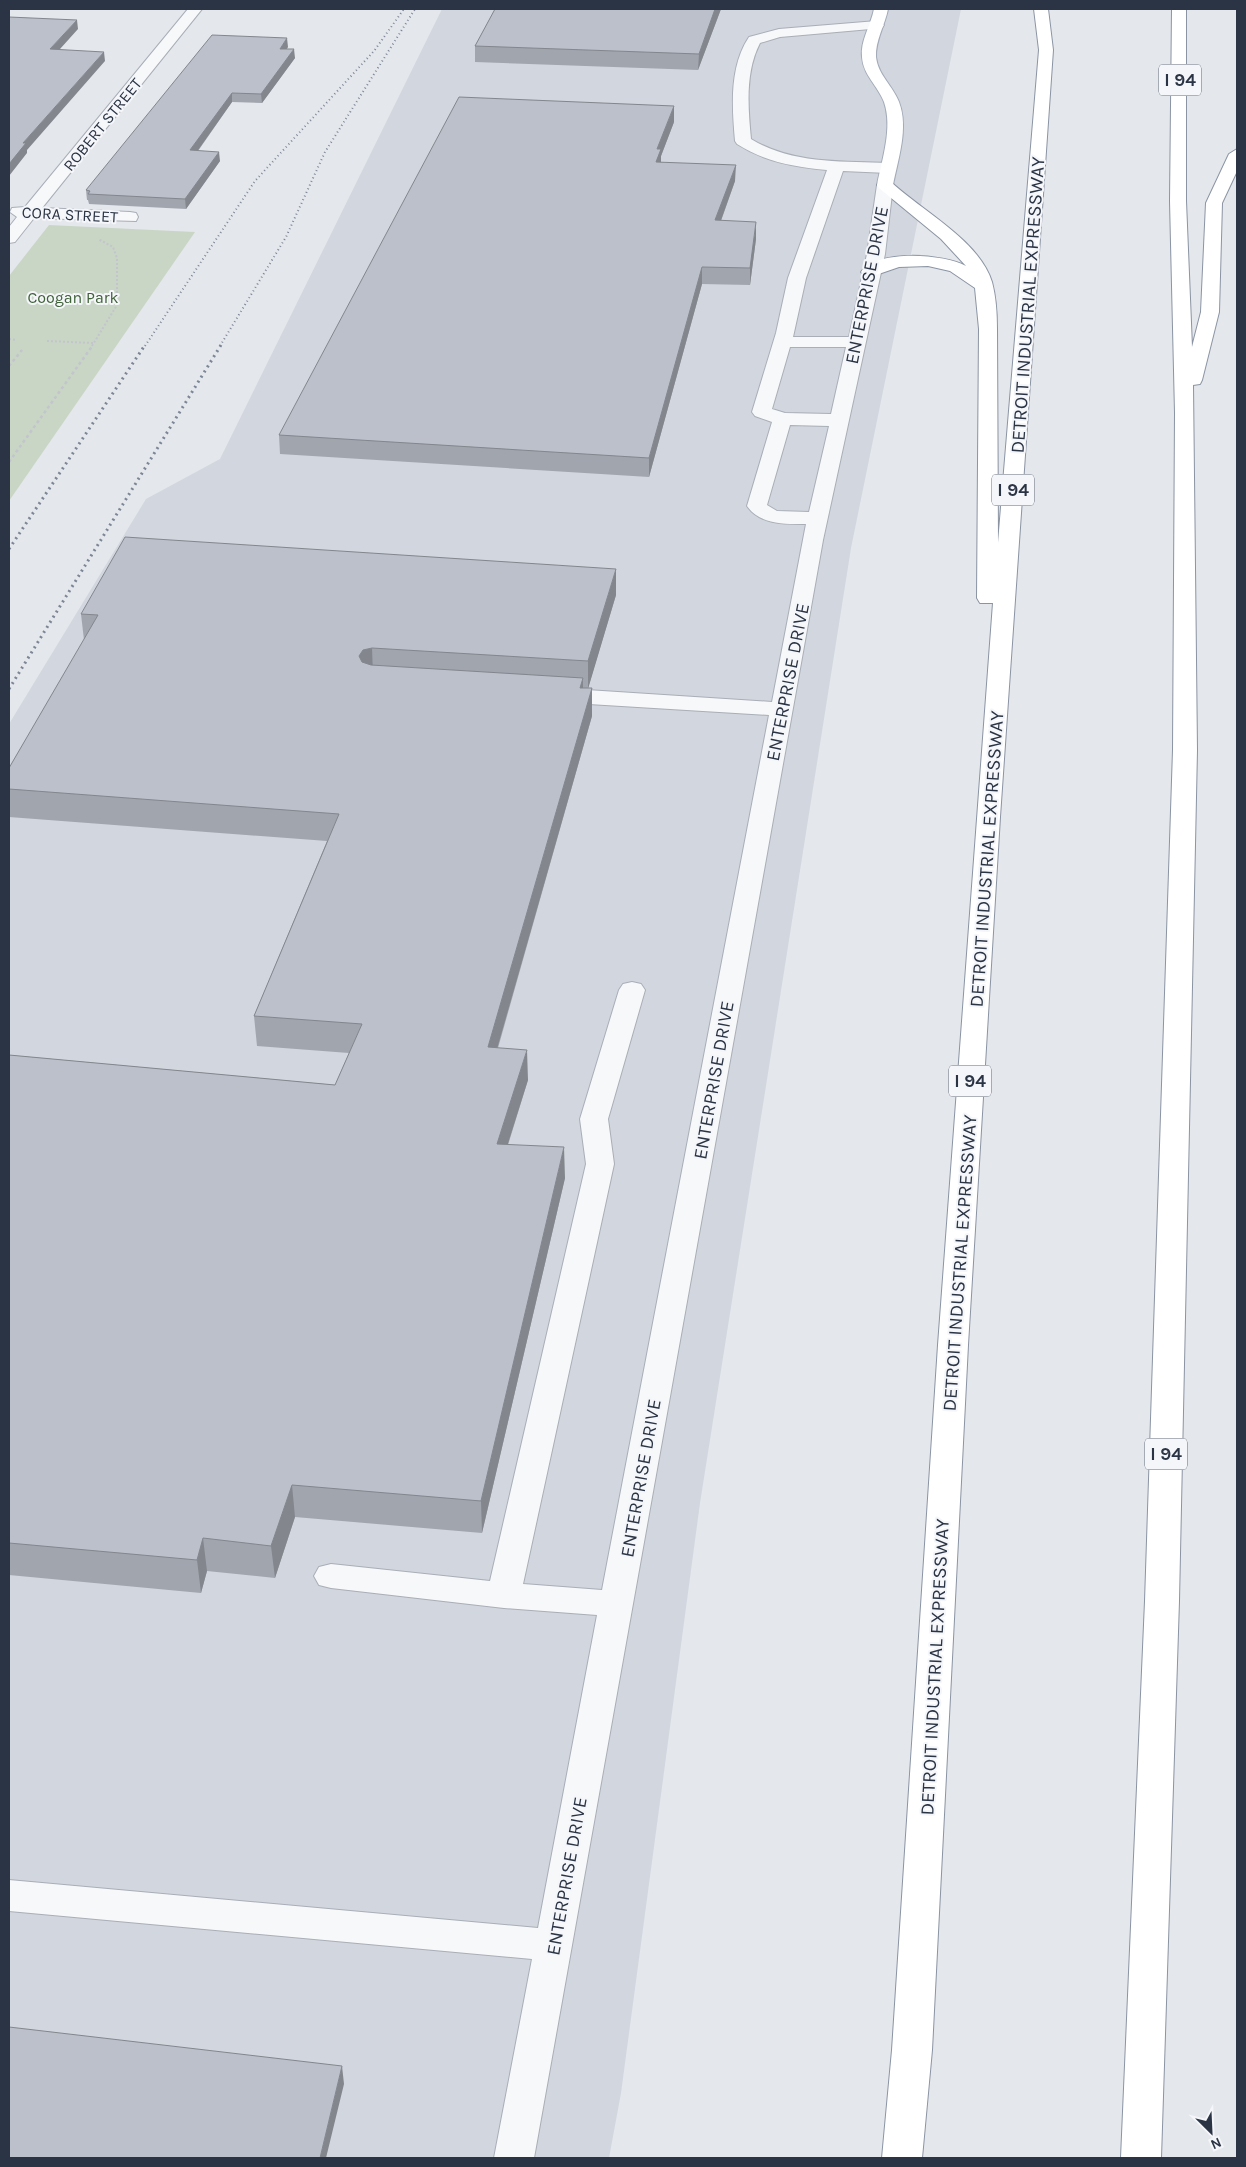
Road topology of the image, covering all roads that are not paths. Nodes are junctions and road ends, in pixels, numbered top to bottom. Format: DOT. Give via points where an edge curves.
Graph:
graph roads {
  1 [pos="194,9"];
  2 [pos="881,9"];
  3 [pos="1041,9"];
  4 [pos="1179,9"];
  5 [pos="877,25"];
  6 [pos="1237,154"];
  7 [pos="837,164"];
  8 [pos="886,176"];
  9 [pos="9,212"];
  10 [pos="30,213"];
  11 [pos="130,217"];
  12 [pos="9,238"];
  13 [pos="870,272"];
  14 [pos="985,290"];
  15 [pos="783,342"];
  16 [pos="855,342"];
  17 [pos="1185,413"];
  18 [pos="782,419"];
  19 [pos="839,420"];
  20 [pos="817,518"];
  21 [pos="532,693"];
  22 [pos="781,709"];
  23 [pos="988,817"];
  24 [pos="632,990"];
  25 [pos="331,1576"];
  26 [pos="504,1595"];
  27 [pos="616,1604"];
  28 [pos="9,1895"];
  29 [pos="553,1945"];
  30 [pos="514,2158"];
  31 [pos="902,2158"];
  32 [pos="1141,2158"];
  1 -- 10 [label="street, ROBERT STREET"];
  2 -- 5 [label="main road, ENTERPRISE DRIVE"];
  3 -- 23 [label="main road, DETROIT INDUSTRIAL EXPRESSWAY / I 94" via="1046,50"];
  4 -- 17 [label="main road, I 94" via="1178,201"];
  5 -- 7 [label="street" via="779,33 754,40 746,52 740,109 744,141 757,152 775,158"];
  5 -- 8 [label="main road, ENTERPRISE DRIVE" via="870,42 870,64 891,101 895,116"];
  6 -- 17 [label="main road" via="1214,203 1210,312"];
  7 -- 8 [label="street"];
  7 -- 15 [label="street" via="797,278"];
  8 -- 13 [label="street, ENTERPRISE DRIVE" via="876,254"];
  8 -- 14 [label="main road" via="897,198 962,251 978,270"];
  9 -- 10 [label="street, CORA STREET"];
  10 -- 11 [label="street, CORA STREET"];
  10 -- 12 [label="street, ROBERT STREET"];
  13 -- 14 [label="main road" via="900,261 932,261 964,271"];
  13 -- 16 [label="street, ENTERPRISE DRIVE"];
  14 -- 23 [label="main road" via="988,355"];
  15 -- 16 [label="street"];
  15 -- 18 [label="street" via="762,412"];
  16 -- 19 [label="street, ENTERPRISE DRIVE"];
  17 -- 32 [label="main road, I 94" via="1185,750 1162,1601"];
  18 -- 19 [label="street"];
  18 -- 20 [label="street" via="757,506 771,516"];
  19 -- 20 [label="street, ENTERPRISE DRIVE"];
  20 -- 22 [label="street, ENTERPRISE DRIVE"];
  21 -- 22 [label="street"];
  22 -- 27 [label="street, ENTERPRISE DRIVE"];
  23 -- 31 [label="main road, DETROIT INDUSTRIAL EXPRESSWAY / I 94" via="952,1355 912,2050"];
  24 -- 26 [label="street" via="594,1119 600,1164"];
  25 -- 26 [label="street"];
  26 -- 27 [label="street"];
  27 -- 29 [label="street, ENTERPRISE DRIVE"];
  28 -- 29 [label="street"];
  29 -- 30 [label="street, ENTERPRISE DRIVE"];
}
